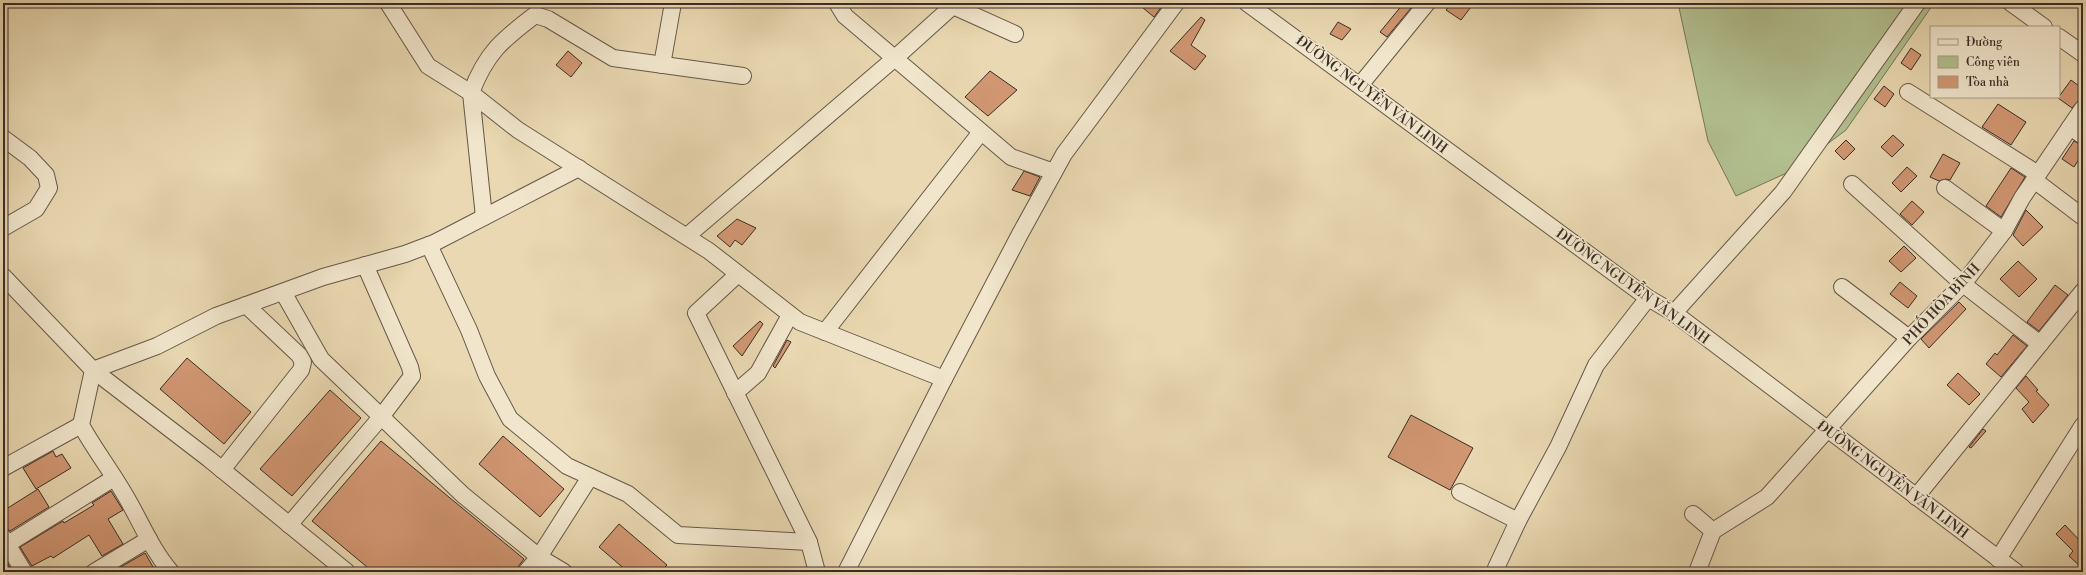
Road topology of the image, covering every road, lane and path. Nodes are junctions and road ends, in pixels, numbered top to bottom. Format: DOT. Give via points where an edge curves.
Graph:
graph roads {
  1 [pos="388,3"];
  2 [pos="673,3"];
  3 [pos="838,3"];
  4 [pos="1176,3"];
  5 [pos="1248,3"];
  6 [pos="1427,3"];
  7 [pos="1916,3"];
  8 [pos="2010,3"];
  9 [pos="954,4"];
  10 [pos="2043,26"];
  11 [pos="1015,34"];
  12 [pos="2060,39"];
  13 [pos="2083,54"];
  14 [pos="895,58"];
  15 [pos="662,65"];
  16 [pos="743,76"];
  17 [pos="1360,84"];
  18 [pos="1908,92"];
  19 [pos="471,93"];
  20 [pos="2083,108"];
  21 [pos="981,132"];
  22 [pos="2077,132"];
  23 [pos="3,138"];
  24 [pos="579,168"];
  25 [pos="1054,172"];
  26 [pos="2036,177"];
  27 [pos="1852,184"];
  28 [pos="1945,188"];
  29 [pos="484,217"];
  30 [pos="2083,217"];
  31 [pos="3,228"];
  32 [pos="2004,231"];
  33 [pos="687,236"];
  34 [pos="429,245"];
  35 [pos="365,265"];
  36 [pos="738,274"];
  37 [pos="3,276"];
  38 [pos="1963,284"];
  39 [pos="1842,287"];
  40 [pos="2083,291"];
  41 [pos="283,292"];
  42 [pos="1648,298"];
  43 [pos="246,305"];
  44 [pos="1674,313"];
  45 [pos="790,315"];
  46 [pos="825,332"];
  47 [pos="1909,338"];
  48 [pos="2040,344"];
  49 [pos="93,370"];
  50 [pos="944,379"];
  51 [pos="735,393"];
  52 [pos="381,417"];
  53 [pos="2083,424"];
  54 [pos="80,425"];
  55 [pos="1828,430"];
  56 [pos="3,468"];
  57 [pos="222,470"];
  58 [pos="590,477"];
  59 [pos="114,478"];
  60 [pos="1460,492"];
  61 [pos="1916,497"];
  62 [pos="1693,514"];
  63 [pos="1518,521"];
  64 [pos="289,525"];
  65 [pos="1713,530"];
  66 [pos="149,539"];
  67 [pos="809,542"];
  68 [pos="4,543"];
  69 [pos="539,557"];
  70 [pos="1998,558"];
  71 [pos="1499,571"];
  72 [pos="24,572"];
  73 [pos="94,572"];
  74 [pos="171,572"];
  75 [pos="347,572"];
  76 [pos="526,572"];
  77 [pos="564,572"];
  78 [pos="818,572"];
  79 [pos="846,572"];
  80 [pos="1698,572"];
  81 [pos="2016,572"];
  1 -- 19 [label="street" via="428,66"];
  2 -- 15 [label="street"];
  3 -- 14 [label="street" via="845,16"];
  4 -- 25 [label="street" via="1064,154"];
  5 -- 17 [label="street, ĐƯỜNG NGUYỄN VĂN LINH"];
  6 -- 17 [label="street"];
  7 -- 44 [label="street" via="1783,192"];
  8 -- 10 [label="street"];
  9 -- 11 [label="street"];
  9 -- 14 [label="street"];
  12 -- 13 [label="street"];
  14 -- 21 [label="street"];
  14 -- 33 [label="street"];
  15 -- 16 [label="street"];
  15 -- 19 [label="street" via="613,58 548,19 535,15 502,40 479,71"];
  17 -- 42 [label="street, ĐƯỜNG NGUYỄN VĂN LINH"];
  18 -- 26 [label="street"];
  19 -- 24 [label="street" via="518,130"];
  19 -- 29 [label="street"];
  20 -- 22 [label="street, PHỐ HÒA BÌNH"];
  21 -- 25 [label="street" via="1011,156"];
  21 -- 46 [label="street"];
  22 -- 26 [label="street, PHỐ HÒA BÌNH"];
  23 -- 31 [label="street" via="30,158 46,176 49,188 36,210"];
  24 -- 29 [label="street"];
  24 -- 33 [label="street"];
  25 -- 50 [label="street"];
  26 -- 30 [label="street"];
  26 -- 32 [label="street, PHỐ HÒA BÌNH"];
  27 -- 38 [label="street"];
  28 -- 32 [label="street"];
  29 -- 34 [label="street"];
  32 -- 38 [label="street, PHỐ HÒA BÌNH"];
  33 -- 36 [label="street"];
  34 -- 35 [label="street"];
  34 -- 58 [label="street" via="469,330 487,376 510,419 567,466"];
  35 -- 41 [label="street"];
  35 -- 52 [label="street" via="412,376"];
  36 -- 45 [label="street"];
  36 -- 51 [label="street" via="696,313"];
  37 -- 49 [label="street"];
  38 -- 47 [label="street, PHỐ HÒA BÌNH"];
  38 -- 48 [label="street"];
  39 -- 47 [label="street"];
  40 -- 48 [label="street"];
  41 -- 43 [label="street"];
  41 -- 52 [label="street" via="321,359"];
  42 -- 44 [label="street, ĐƯỜNG NGUYỄN VĂN LINH"];
  42 -- 63 [label="street" via="1596,365 1558,446"];
  43 -- 49 [label="street" via="216,316 156,346"];
  43 -- 57 [label="street" via="299,355 303,362 301,370"];
  44 -- 55 [label="street, ĐƯỜNG NGUYỄN VĂN LINH"];
  45 -- 46 [label="street"];
  45 -- 51 [label="street" via="758,373"];
  46 -- 50 [label="street"];
  47 -- 55 [label="street, PHỐ HÒA BÌNH"];
  48 -- 61 [label="street"];
  49 -- 54 [label="street"];
  49 -- 57 [label="street"];
  50 -- 79 [label="street"];
  51 -- 67 [label="street"];
  52 -- 64 [label="street"];
  52 -- 69 [label="street" via="462,496"];
  53 -- 70 [label="street"];
  54 -- 56 [label="street"];
  54 -- 59 [label="street"];
  55 -- 61 [label="street, ĐƯỜNG NGUYỄN VĂN LINH"];
  55 -- 65 [label="street, PHỐ HÒA BÌNH" via="1767,497"];
  57 -- 64 [label="street"];
  58 -- 67 [label="street" via="628,494 678,535"];
  58 -- 69 [label="street"];
  59 -- 66 [label="street"];
  59 -- 68 [label="street"];
  60 -- 63 [label="street"];
  61 -- 70 [label="street, ĐƯỜNG NGUYỄN VĂN LINH"];
  62 -- 65 [label="street"];
  63 -- 71 [label="street"];
  64 -- 75 [label="street"];
  65 -- 80 [label="street"];
  66 -- 73 [label="street"];
  66 -- 74 [label="street" via="161,561"];
  67 -- 78 [label="street"];
  68 -- 72 [label="street"];
  69 -- 76 [label="street"];
  69 -- 77 [label="street"];
  70 -- 81 [label="street, ĐƯỜNG NGUYỄN VĂN LINH"];
}
